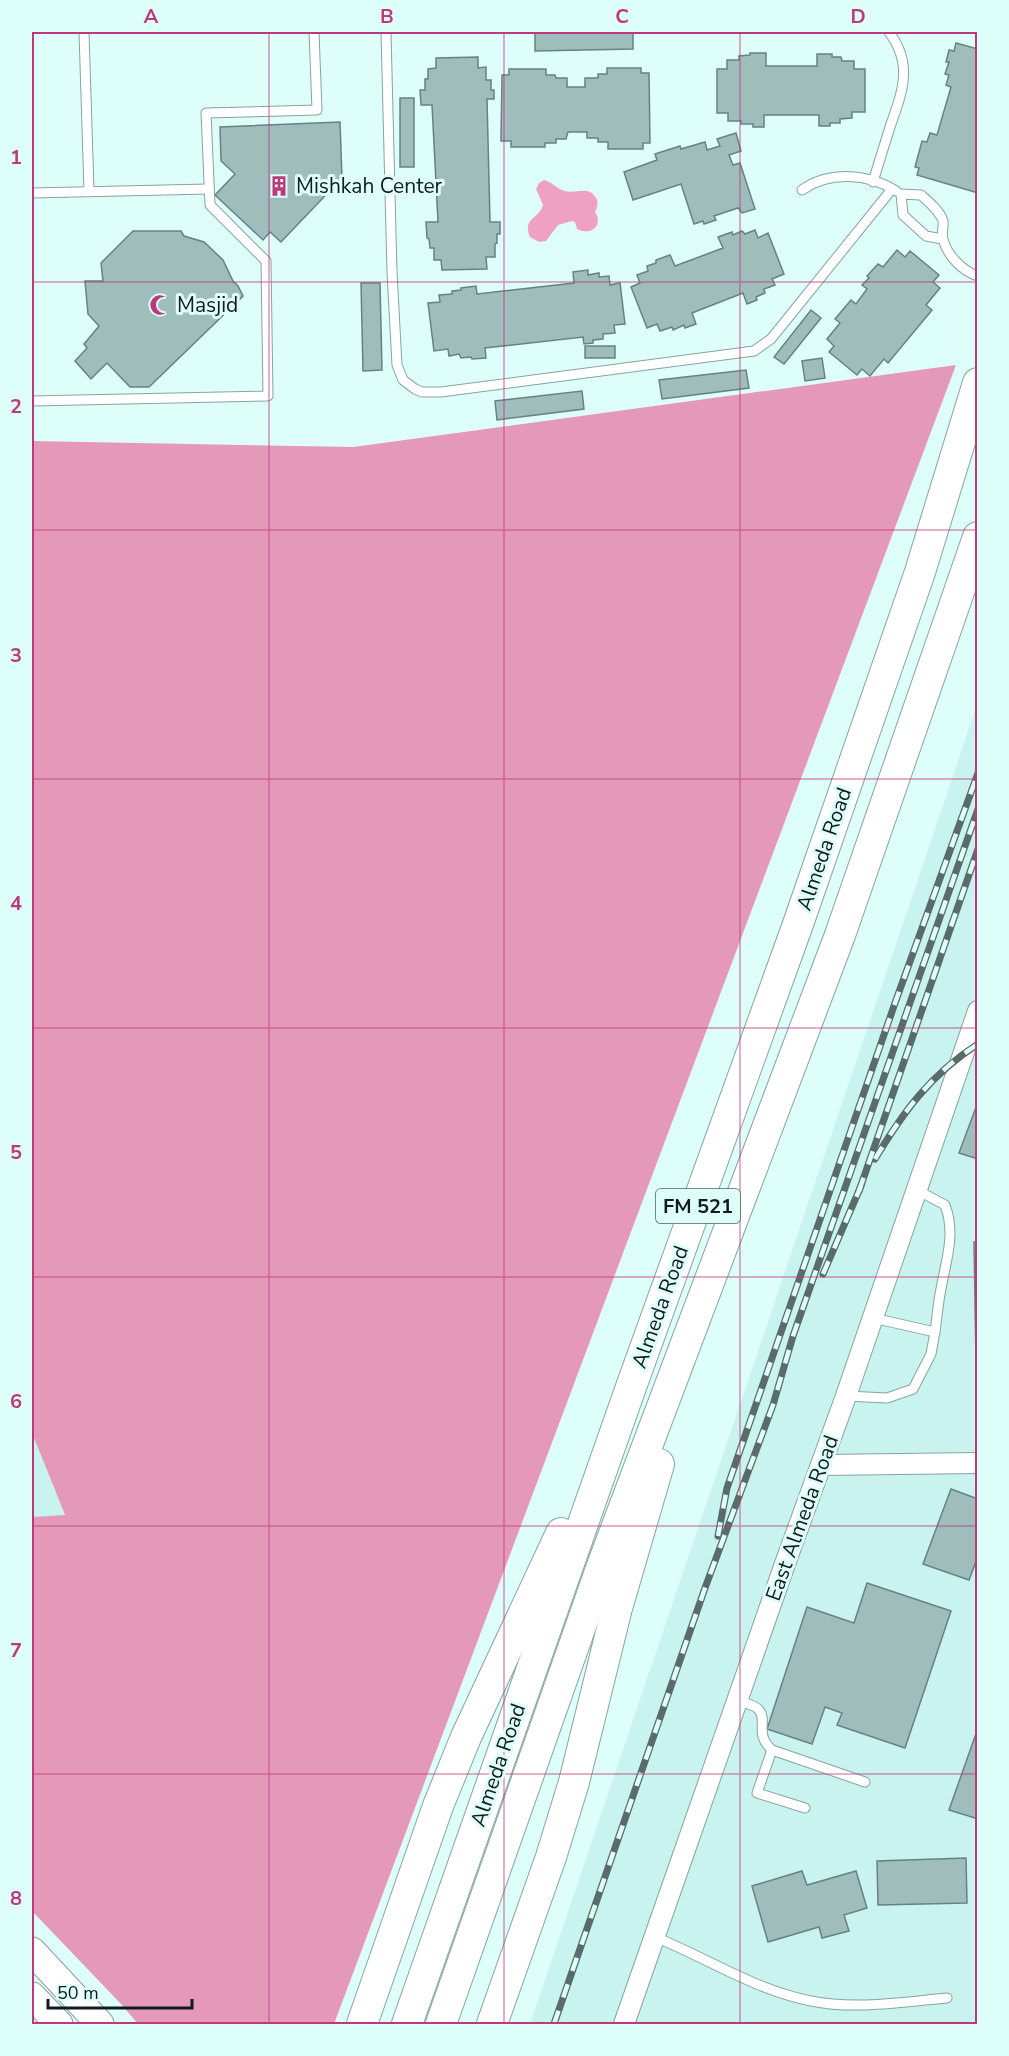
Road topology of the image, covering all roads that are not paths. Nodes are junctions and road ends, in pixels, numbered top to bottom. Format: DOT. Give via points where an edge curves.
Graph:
graph roads {
  1 [pos="84,32"];
  2 [pos="314,32"];
  3 [pos="386,32"];
  4 [pos="889,32"];
  5 [pos="873,182"];
  6 [pos="208,189"];
  7 [pos="892,189"];
  8 [pos="802,190"];
  9 [pos="89,191"];
  10 [pos="32,193"];
  11 [pos="901,194"];
  12 [pos="942,239"];
  13 [pos="978,276"];
  14 [pos="978,383"];
  15 [pos="32,401"];
  16 [pos="978,537"];
  17 [pos="978,1011"];
  18 [pos="917,1190"];
  19 [pos="873,1318"];
  20 [pos="692,1327"];
  21 [pos="935,1332"];
  22 [pos="631,1387"];
  23 [pos="846,1396"];
  24 [pos="978,1462"];
  25 [pos="822,1465"];
  26 [pos="738,1700"];
  27 [pos="772,1750"];
  28 [pos="865,1782"];
  29 [pos="805,1808"];
  30 [pos="655,1937"];
  31 [pos="32,1951"];
  32 [pos="32,1996"];
  33 [pos="947,1998"];
  34 [pos="58,2025"];
  35 [pos="100,2025"];
  36 [pos="362,2025"];
  37 [pos="407,2025"];
  38 [pos="441,2025"];
  39 [pos="492,2025"];
  40 [pos="624,2025"];
  1 -- 9 [label="lane"];
  2 -- 6 [label="lane" via="316,110 206,113"];
  3 -- 7 [label="lane" via="397,366 403,380 422,392 754,351 771,339"];
  4 -- 5 [label="lane" via="901,53 904,87"];
  5 -- 7 [label="lane"];
  5 -- 8 [label="lane" via="836,177"];
  6 -- 9 [label="lane"];
  6 -- 15 [label="lane" via="210,205 266,261 268,396"];
  7 -- 11 [label="lane"];
  9 -- 10 [label="lane"];
  11 -- 12 [label="lane" via="903,215 926,236"];
  11 -- 12 [label="lane" via="921,195 931,204 943,222"];
  12 -- 13 [label="lane" via="960,267"];
  14 -- 22 [label="main road, Almeda Road / FM 521" via="920,572 712,1168"];
  16 -- 20 [label="main road, Almeda Road / FM 521" via="840,935"];
  17 -- 18 [label="street, East Almeda Road"];
  18 -- 19 [label="street, East Almeda Road"];
  18 -- 21 [label="lane" via="945,1205 951,1219"];
  19 -- 21 [label="lane"];
  19 -- 23 [label="street, East Almeda Road"];
  20 -- 38 [label="main road, Almeda Road / FM 521" via="579,1630"];
  20 -- 39 [label="main road" via="663,1452 617,1608 574,1782"];
  21 -- 23 [label="lane" via="931,1354 913,1389 887,1398"];
  22 -- 36 [label="main road" via="466,1737"];
  22 -- 37 [label="main road, Almeda Road / FM 521"];
  23 -- 25 [label="street, East Almeda Road"];
  24 -- 25 [label="street"];
  25 -- 26 [label="street, East Almeda Road"];
  26 -- 27 [label="lane" via="759,1709 762,1736"];
  26 -- 30 [label="street, East Almeda Road"];
  27 -- 28 [label="lane"];
  27 -- 29 [label="lane" via="757,1793"];
  30 -- 33 [label="lane" via="738,1977 810,2001 848,2006"];
  30 -- 40 [label="street, East Almeda Road"];
  31 -- 35 [label="main road"];
  32 -- 34 [label="main road"];
}
